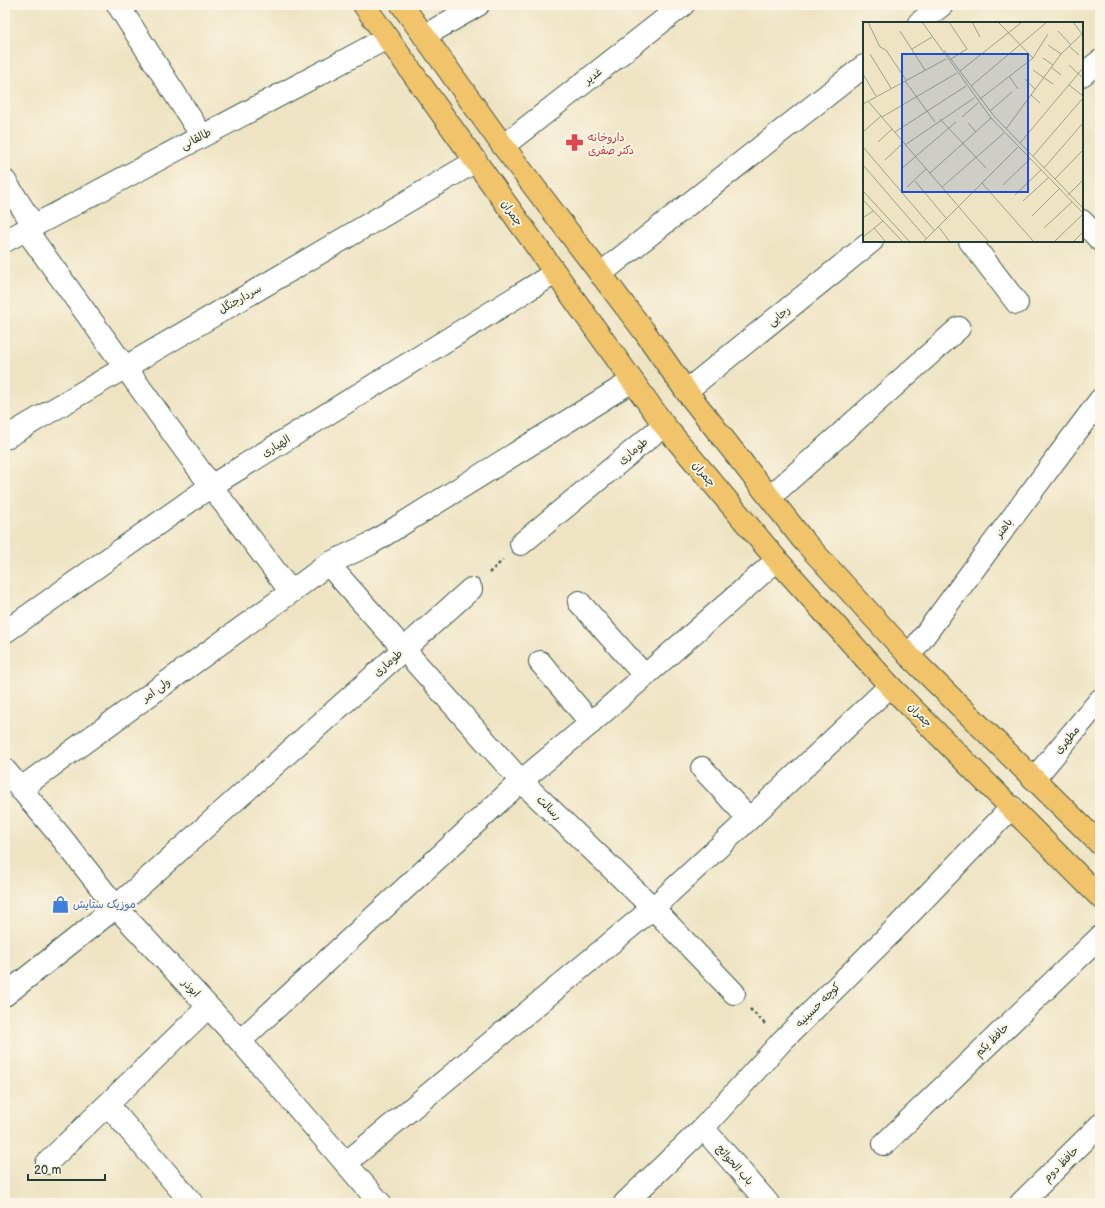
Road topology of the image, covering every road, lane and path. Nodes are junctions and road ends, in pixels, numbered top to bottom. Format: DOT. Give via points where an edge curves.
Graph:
graph roads {
  1 [pos="118,5"];
  2 [pos="364,5"];
  3 [pos="402,5"];
  4 [pos="478,5"];
  5 [pos="684,5"];
  6 [pos="942,5"];
  7 [pos="920,22"];
  8 [pos="424,36"];
  9 [pos="387,38"];
  10 [pos="1100,61"];
  11 [pos="863,67"];
  12 [pos="1083,74"];
  13 [pos="202,136"];
  14 [pos="503,146"];
  15 [pos="476,161"];
  16 [pos="5,180"];
  17 [pos="1083,222"];
  18 [pos="30,228"];
  19 [pos="1100,240"];
  20 [pos="5,241"];
  21 [pos="871,242"];
  22 [pos="971,242"];
  23 [pos="555,274"];
  24 [pos="600,274"];
  25 [pos="1017,303"];
  26 [pos="959,328"];
  27 [pos="125,367"];
  28 [pos="632,381"];
  29 [pos="686,391"];
  30 [pos="1100,400"];
  31 [pos="664,425"];
  32 [pos="5,438"];
  33 [pos="211,486"];
  34 [pos="770,497"];
  35 [pos="522,544"];
  36 [pos="777,560"];
  37 [pos="328,564"];
  38 [pos="471,589"];
  39 [pos="291,592"];
  40 [pos="579,602"];
  41 [pos="5,632"];
  42 [pos="404,649"];
  43 [pos="909,656"];
  44 [pos="540,662"];
  45 [pos="645,676"];
  46 [pos="890,686"];
  47 [pos="1100,700"];
  48 [pos="591,723"];
  49 [pos="702,768"];
  50 [pos="10,779"];
  51 [pos="1034,779"];
  52 [pos="522,781"];
  53 [pos="1012,807"];
  54 [pos="750,819"];
  55 [pos="1100,844"];
  56 [pos="1100,897"];
  57 [pos="116,907"];
  58 [pos="653,908"];
  59 [pos="1100,936"];
  60 [pos="734,993"];
  61 [pos="5,995"];
  62 [pos="208,1007"];
  63 [pos="240,1041"];
  64 [pos="782,1041"];
  65 [pos="108,1104"];
  66 [pos="1100,1125"];
  67 [pos="703,1128"];
  68 [pos="884,1144"];
  69 [pos="47,1163"];
  70 [pos="346,1163"];
  71 [pos="192,1203"];
  72 [pos="380,1203"];
  73 [pos="626,1203"];
  74 [pos="768,1203"];
  75 [pos="1021,1203"];
  1 -- 13 [label="street"];
  2 -- 9 [label="main road, چمران"];
  3 -- 8 [label="main road"];
  4 -- 8 [label="street"];
  5 -- 14 [label="street, غدیر"];
  6 -- 7 [label="street"];
  8 -- 14 [label="main road"];
  9 -- 13 [label="street, طالقانی"];
  9 -- 15 [label="main road, چمران"];
  10 -- 12 [label="street"];
  11 -- 24 [label="street"];
  13 -- 18 [label="street, طالقانی"];
  14 -- 24 [label="main road"];
  15 -- 23 [label="main road, چمران"];
  15 -- 27 [label="street, سردارجنگل"];
  16 -- 18 [label="street"];
  17 -- 19 [label="street"];
  18 -- 20 [label="street, طالقانی"];
  18 -- 27 [label="street"];
  21 -- 29 [label="street, رجایی"];
  22 -- 25 [label="street"];
  23 -- 28 [label="main road, چمران"];
  23 -- 33 [label="street, الهیاری"];
  24 -- 29 [label="main road"];
  26 -- 34 [label="street"];
  27 -- 32 [label="street, سردارجنگل"];
  27 -- 33 [label="street"];
  28 -- 31 [label="main road, چمران"];
  28 -- 37 [label="street, ولی امر" via="370,544"];
  29 -- 34 [label="main road"];
  30 -- 43 [label="street, باهنر"];
  31 -- 35 [label="street, طوماری"];
  31 -- 36 [label="main road, چمران"];
  33 -- 39 [label="street"];
  33 -- 41 [label="street, الهیاری"];
  34 -- 43 [label="main road" via="803,540"];
  35 -- 38 [label="path"];
  36 -- 45 [label="street"];
  36 -- 46 [label="main road, چمران"];
  37 -- 39 [label="street, ولی امر"];
  37 -- 42 [label="street, رسالت"];
  38 -- 42 [label="street, طوماری"];
  39 -- 50 [label="street, ولی امر"];
  40 -- 45 [label="street"];
  42 -- 52 [label="street, رسالت"];
  42 -- 57 [label="street, طوماری"];
  43 -- 51 [label="main road"];
  44 -- 48 [label="street"];
  45 -- 48 [label="street"];
  46 -- 53 [label="main road, چمران"];
  46 -- 54 [label="street"];
  47 -- 51 [label="street, مطهری"];
  48 -- 52 [label="street"];
  49 -- 54 [label="street"];
  50 -- 57 [label="street, ابوذر" via="61,837"];
  51 -- 55 [label="main road"];
  52 -- 58 [label="street, رسالت"];
  52 -- 63 [label="street"];
  53 -- 56 [label="main road, چمران"];
  53 -- 64 [label="street, کوچه حسینیه" via="897,927"];
  54 -- 58 [label="street"];
  57 -- 61 [label="street, طوماری"];
  57 -- 62 [label="street, ابوذر"];
  58 -- 60 [label="street, رسالت"];
  58 -- 70 [label="street"];
  59 -- 68 [label="street, حافظ یکم"];
  60 -- 64 [label="path"];
  62 -- 63 [label="street, ابوذر"];
  62 -- 65 [label="street"];
  63 -- 70 [label="street, ابوذر"];
  64 -- 67 [label="street, کوچه حسینیه"];
  65 -- 69 [label="street"];
  65 -- 71 [label="street"];
  66 -- 75 [label="street, حافظ دوم"];
  67 -- 73 [label="street, کوچه حسینیه"];
  67 -- 74 [label="street, باب الحوائج"];
  70 -- 72 [label="street, ابوذر"];
}
